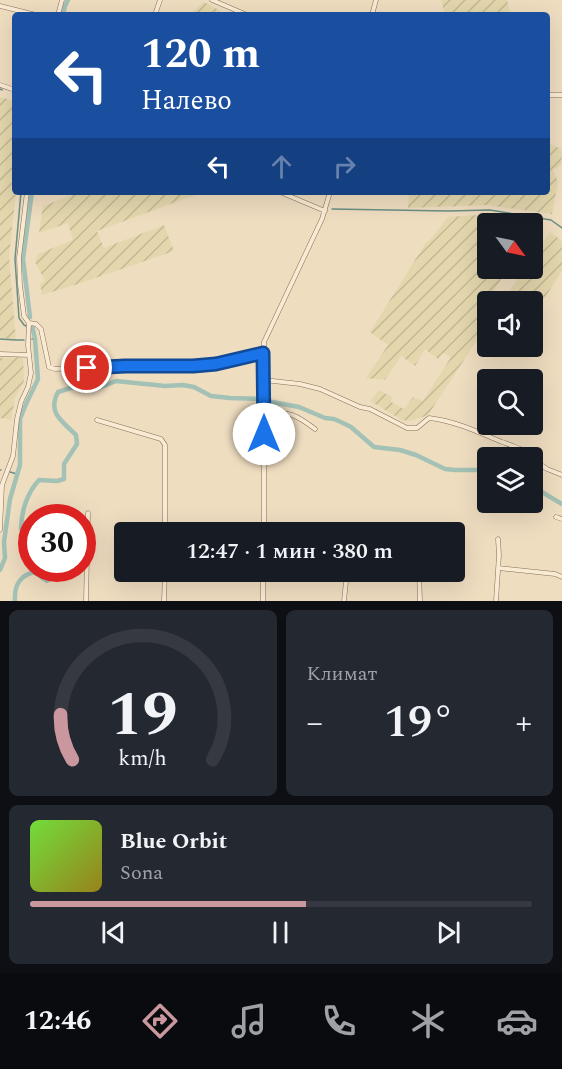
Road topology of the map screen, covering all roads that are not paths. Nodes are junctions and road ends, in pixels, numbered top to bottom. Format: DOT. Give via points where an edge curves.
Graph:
graph roads {
  1 [pos="212,0"];
  2 [pos="0,6"];
  3 [pos="24,12"];
  4 [pos="240,12"];
  5 [pos="27,195"];
  6 [pos="287,195"];
  7 [pos="329,195"];
  8 [pos="325,211"];
  9 [pos="29,323"];
  10 [pos="263,353"];
  11 [pos="0,354"];
  12 [pos="29,355"];
  13 [pos="264,380"];
  14 [pos="264,411"];
  15 [pos="97,420"];
  16 [pos="315,429"];
  17 [pos="516,447"];
  18 [pos="543,467"];
  19 [pos="562,475"];
  20 [pos="555,517"];
  21 [pos="562,519"];
  22 [pos="165,522"];
  23 [pos="264,522"];
  24 [pos="0,530"];
  25 [pos="498,539"];
  26 [pos="498,568"];
  27 [pos="562,577"];
  28 [pos="86,582"];
  29 [pos="165,582"];
  30 [pos="263,582"];
  31 [pos="346,582"];
  32 [pos="419,582"];
  33 [pos="86,601"];
  34 [pos="164,601"];
  35 [pos="263,601"];
  36 [pos="344,601"];
  37 [pos="420,601"];
  38 [pos="496,601"];
  1 -- 4 [label="street"];
  2 -- 3 [label="street"];
  5 -- 9 [label="street" via="19,258 24,316"];
  6 -- 8 [label="street"];
  7 -- 8 [label="street"];
  8 -- 10 [label="street" via="269,328"];
  9 -- 10 [label="street" via="41,328 49,367 55,369 193,366"];
  9 -- 12 [label="street"];
  10 -- 13 [label="street"];
  11 -- 12 [label="street"];
  12 -- 24 [label="street" via="31,373 16,419 13,456 2,485"];
  13 -- 14 [label="street"];
  13 -- 17 [label="street" via="320,390 407,428 417,428 429,418 465,426"];
  14 -- 16 [label="street" via="298,416"];
  14 -- 23 [label="street"];
  15 -- 22 [label="street" via="161,439 165,445"];
  18 -- 19 [label="street"];
  20 -- 21 [label="street"];
  25 -- 26 [label="street"];
  26 -- 27 [label="street"];
  26 -- 38 [label="street"];
  28 -- 33 [label="street"];
  29 -- 34 [label="street"];
  30 -- 35 [label="street"];
  31 -- 36 [label="street"];
  32 -- 37 [label="street"];
}
